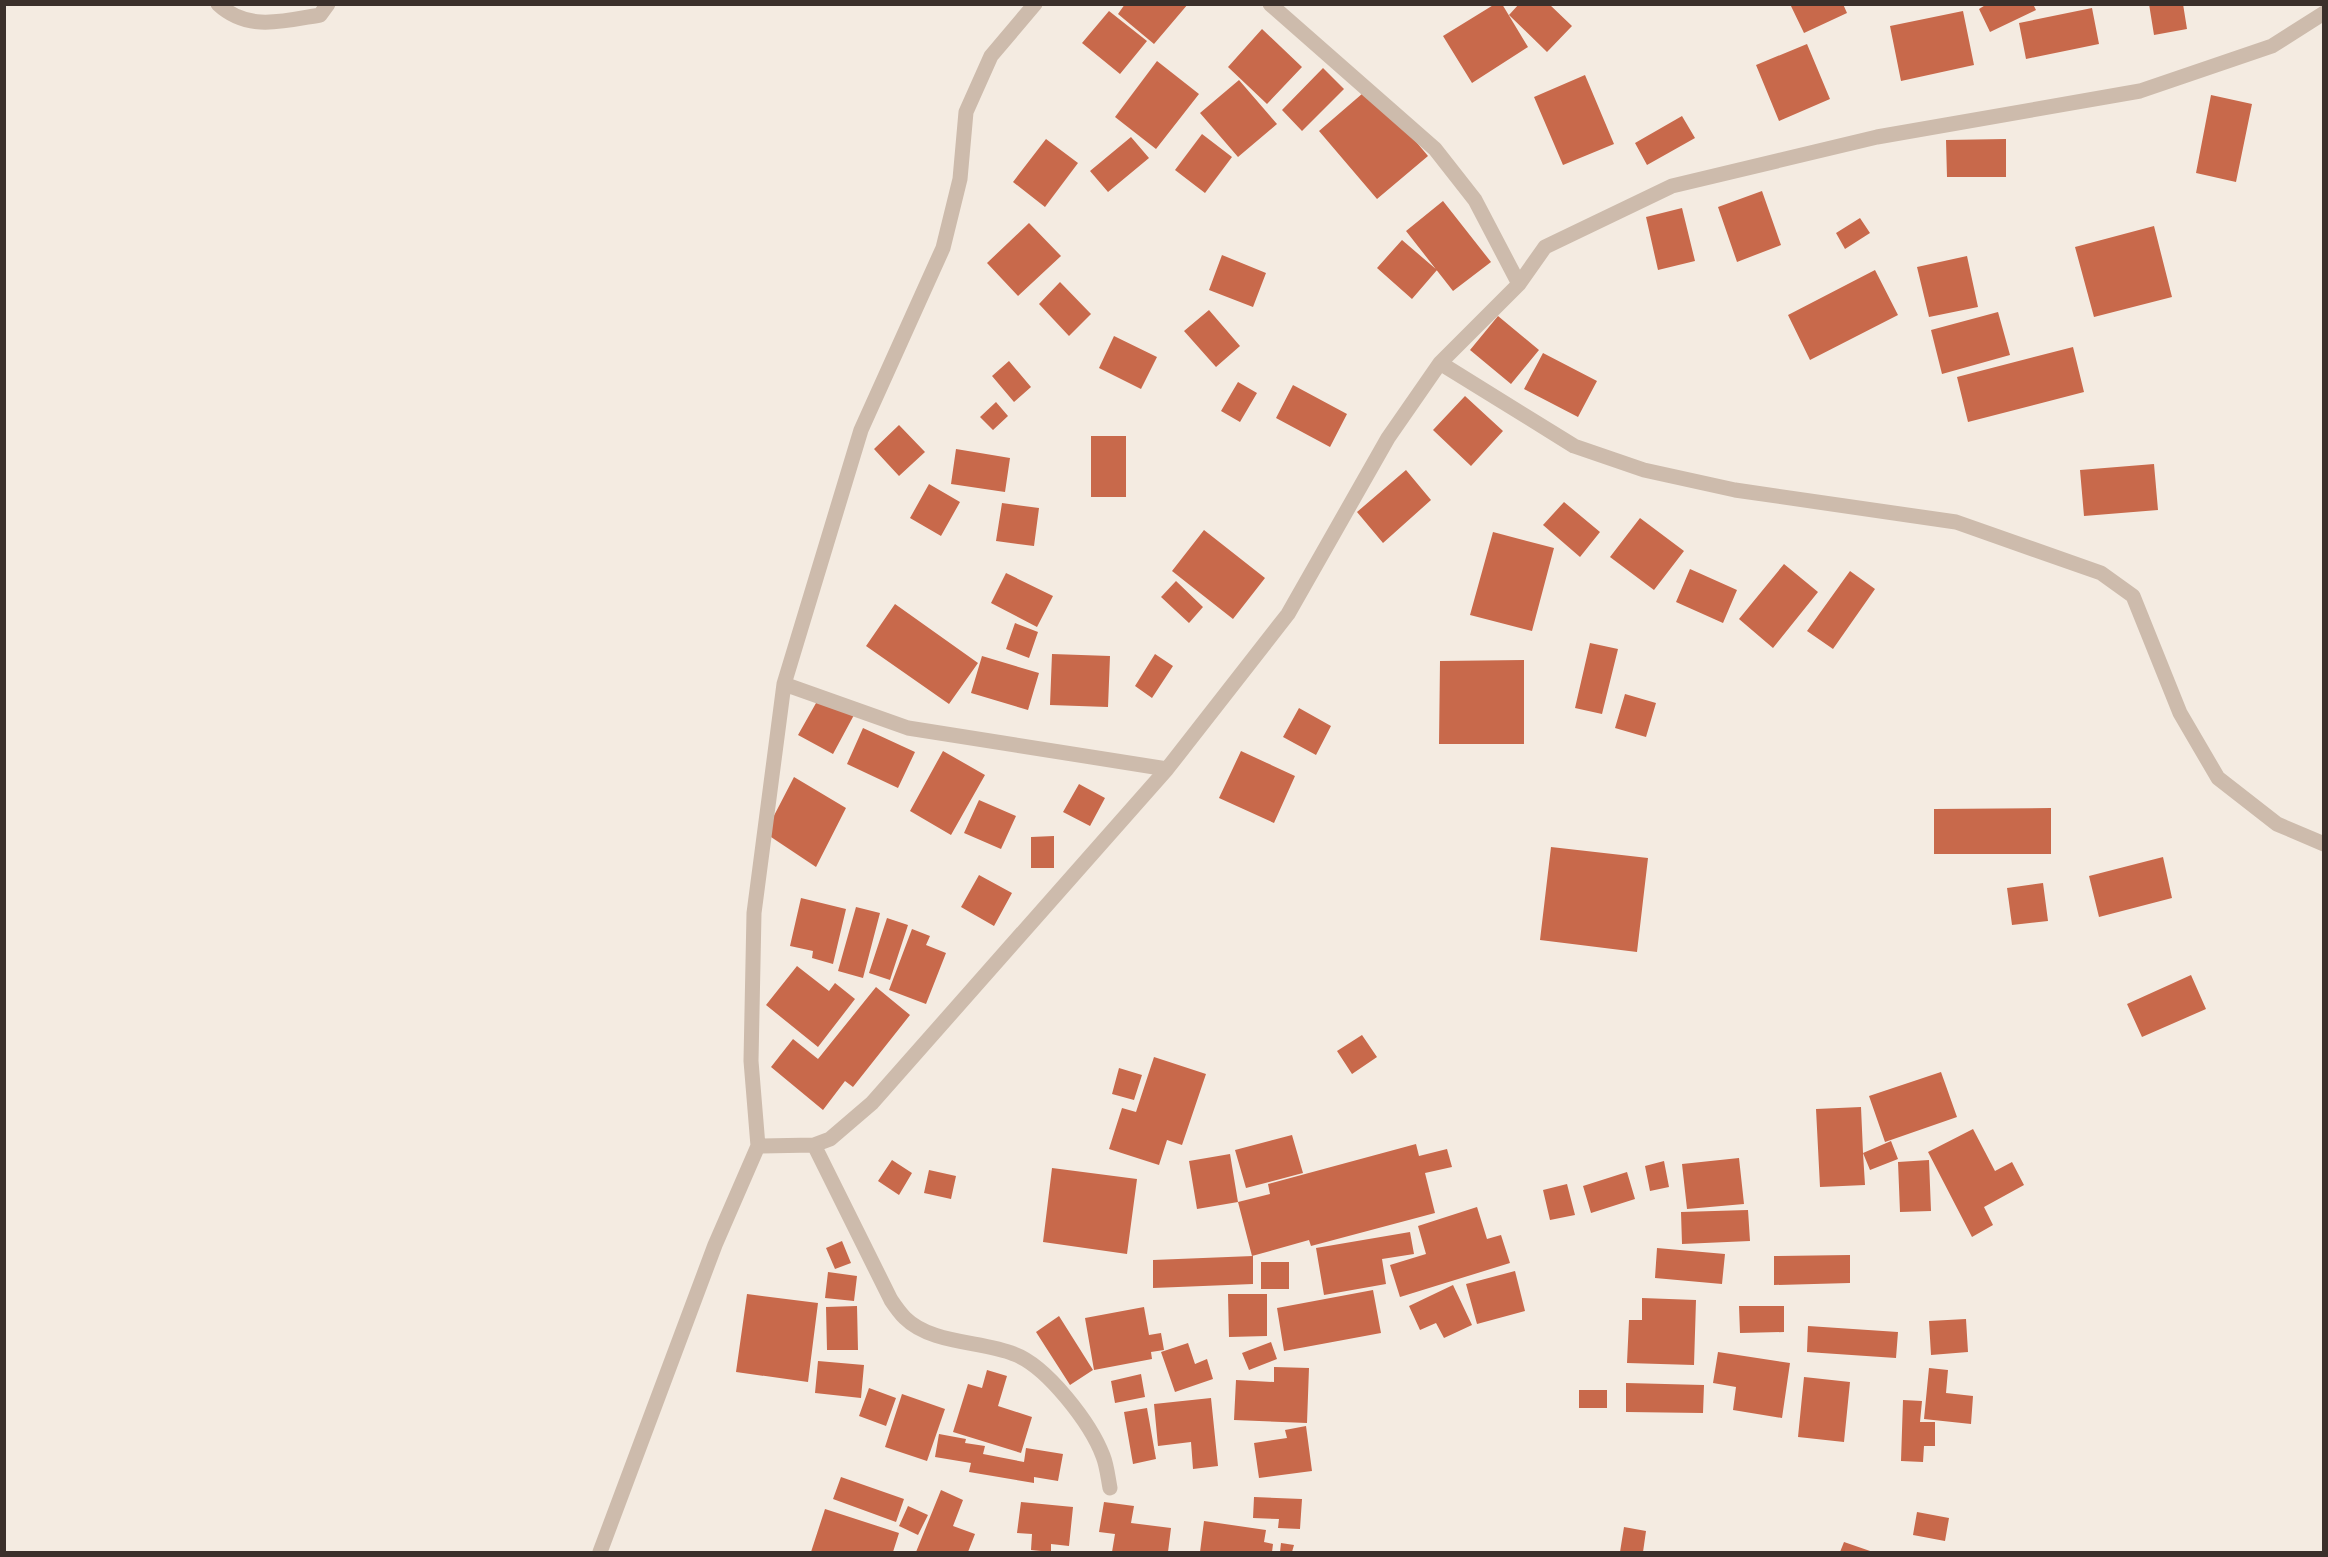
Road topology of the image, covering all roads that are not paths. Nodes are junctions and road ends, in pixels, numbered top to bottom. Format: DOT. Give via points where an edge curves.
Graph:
graph roads {
  1 [pos="218,4"];
  2 [pos="328,4"];
  3 [pos="1035,4"];
  4 [pos="1270,4"];
  5 [pos="2324,13"];
  6 [pos="1519,284"];
  7 [pos="1440,363"];
  8 [pos="784,684"];
  9 [pos="1167,769"];
  10 [pos="2324,844"];
  11 [pos="814,1145"];
  12 [pos="758,1146"];
  13 [pos="1110,1488"];
  14 [pos="600,1552"];
  1 -- 2 [label="street" via="230,15 253,23 320,15"];
  3 -- 8 [label="street" via="991,56 966,112 960,179 943,248 861,430"];
  4 -- 6 [label="street" via="1435,149 1475,200"];
  5 -- 6 [label="street" via="2272,46 2140,91 1877,137 1672,186 1545,247"];
  6 -- 7 [label="street"];
  7 -- 9 [label="street" via="1388,438 1288,614"];
  7 -- 10 [label="street" via="1575,446 1644,470 1735,490 1956,522 2101,573 2133,596 2180,713 2218,778 2277,824"];
  8 -- 9 [label="street" via="908,728"];
  8 -- 12 [label="street" via="754,913 751,1060"];
  9 -- 11 [label="street" via="872,1102 830,1138"];
  11 -- 12 [label="street"];
  11 -- 13 [label="street" via="891,1300 907,1320 927,1331 1015,1354 1041,1371 1091,1431 1104,1457"];
  12 -- 14 [label="street" via="715,1245"];
}
